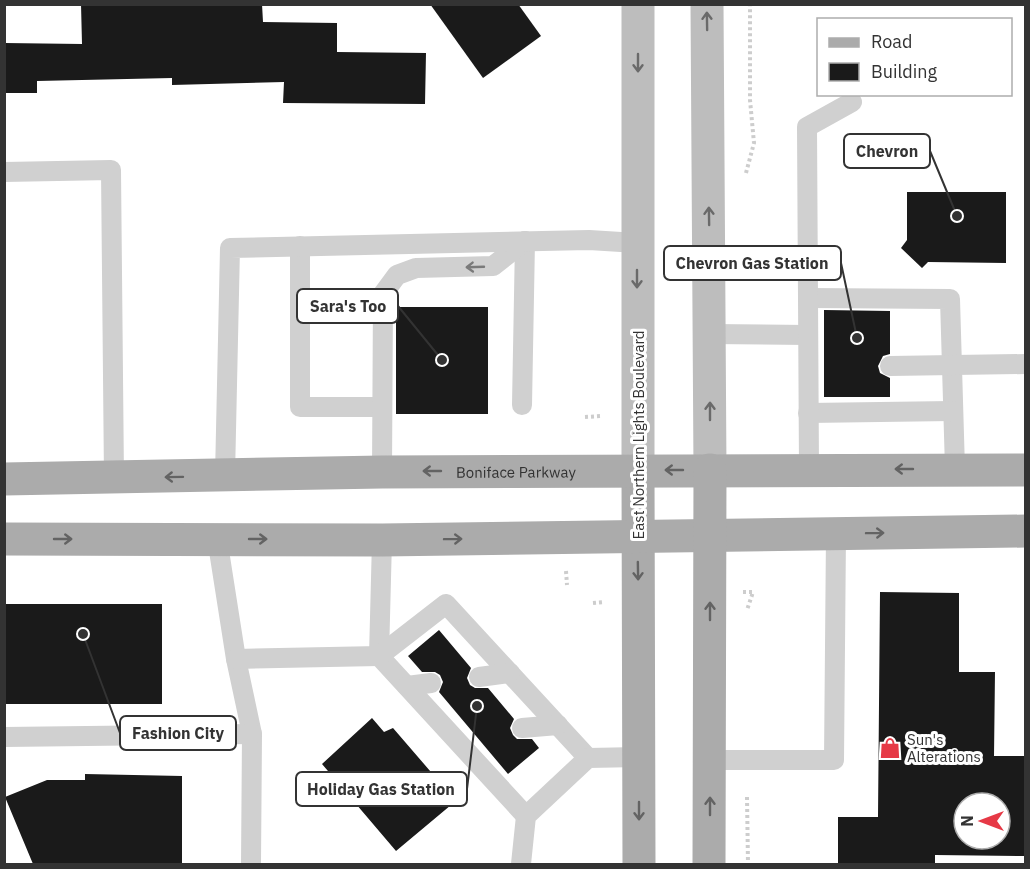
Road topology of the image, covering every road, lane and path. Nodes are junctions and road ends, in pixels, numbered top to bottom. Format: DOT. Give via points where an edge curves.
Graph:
graph roads {
  1 [pos="639,4"];
  2 [pos="707,4"];
  3 [pos="852,102"];
  4 [pos="4,172"];
  5 [pos="525,242"];
  6 [pos="637,243"];
  7 [pos="300,246"];
  8 [pos="808,298"];
  9 [pos="710,334"];
  10 [pos="808,335"];
  11 [pos="1026,364"];
  12 [pos="951,365"];
  13 [pos="890,366"];
  14 [pos="522,405"];
  15 [pos="380,407"];
  16 [pos="952,411"];
  17 [pos="808,413"];
  18 [pos="809,469"];
  19 [pos="955,469"];
  20 [pos="638,470"];
  21 [pos="710,470"];
  22 [pos="1026,470"];
  23 [pos="382,472"];
  24 [pos="225,476"];
  25 [pos="114,478"];
  26 [pos="4,479"];
  27 [pos="1026,531"];
  28 [pos="836,533"];
  29 [pos="710,535"];
  30 [pos="638,536"];
  31 [pos="218,538"];
  32 [pos="4,539"];
  33 [pos="382,540"];
  34 [pos="379,656"];
  35 [pos="236,659"];
  36 [pos="510,673"];
  37 [pos="479,677"];
  38 [pos="431,683"];
  39 [pos="407,686"];
  40 [pos="558,725"];
  41 [pos="522,728"];
  42 [pos="252,734"];
  43 [pos="4,737"];
  44 [pos="477,737"];
  45 [pos="457,740"];
  46 [pos="639,757"];
  47 [pos="588,758"];
  48 [pos="710,760"];
  49 [pos="526,816"];
  50 [pos="252,864"];
  51 [pos="521,864"];
  52 [pos="639,864"];
  53 [pos="710,864"];
  1 -- 6 [label="main road, East Northern Lights Boulevard, one-way"];
  9 -- 2 [label="main road, one-way"];
  3 -- 8 [label="lane" via="807,127"];
  4 -- 25 [label="lane" via="111,170"];
  5 -- 6 [label="lane"];
  5 -- 7 [label="lane"];
  5 -- 14 [label="lane"];
  5 -- 15 [label="lane, one-way" via="493,266 416,268 397,275 383,294"];
  6 -- 20 [label="main road, East Northern Lights Boulevard, one-way"];
  7 -- 15 [label="lane" via="300,407"];
  7 -- 24 [label="lane" via="230,248"];
  8 -- 10 [label="lane"];
  8 -- 12 [label="lane" via="950,299"];
  9 -- 10 [label="lane"];
  21 -- 9 [label="main road, one-way"];
  10 -- 17 [label="lane" via="816,366"];
  11 -- 12 [label="lane"];
  12 -- 13 [label="lane"];
  12 -- 16 [label="lane"];
  15 -- 23 [label="lane"];
  16 -- 17 [label="lane"];
  16 -- 19 [label="lane"];
  17 -- 18 [label="lane"];
  19 -- 18 [label="main road, Boniface Parkway, one-way"];
  18 -- 21 [label="main road, Boniface Parkway"];
  19 -- 22 [label="main road, Boniface Parkway"];
  21 -- 20 [label="main road, Boniface Parkway, one-way"];
  20 -- 23 [label="main road, Boniface Parkway, one-way"];
  20 -- 30 [label="main road, East Northern Lights Boulevard"];
  21 -- 29 [label="main road"];
  23 -- 24 [label="main road, Boniface Parkway"];
  24 -- 25 [label="main road, Boniface Parkway, one-way"];
  25 -- 26 [label="main road, Boniface Parkway"];
  28 -- 27 [label="main road, one-way"];
  28 -- 29 [label="main road"];
  28 -- 48 [label="lane" via="834,760"];
  29 -- 30 [label="main road"];
  48 -- 29 [label="main road, one-way"];
  33 -- 30 [label="main road, one-way"];
  30 -- 46 [label="main road, East Northern Lights Boulevard, one-way"];
  32 -- 31 [label="main road, one-way"];
  31 -- 33 [label="main road, one-way"];
  31 -- 35 [label="lane"];
  33 -- 34 [label="lane"];
  34 -- 35 [label="lane"];
  34 -- 36 [label="lane" via="446,604"];
  34 -- 39 [label="lane"];
  35 -- 42 [label="lane"];
  36 -- 37 [label="lane"];
  36 -- 40 [label="lane"];
  38 -- 39 [label="lane"];
  39 -- 45 [label="lane"];
  40 -- 41 [label="lane"];
  40 -- 47 [label="lane"];
  42 -- 43 [label="lane"];
  42 -- 50 [label="lane"];
  44 -- 45 [label="lane"];
  45 -- 49 [label="lane"];
  46 -- 47 [label="lane"];
  46 -- 52 [label="main road, East Northern Lights Boulevard, one-way"];
  47 -- 49 [label="lane"];
  53 -- 48 [label="main road, one-way"];
  49 -- 51 [label="lane"];
}
